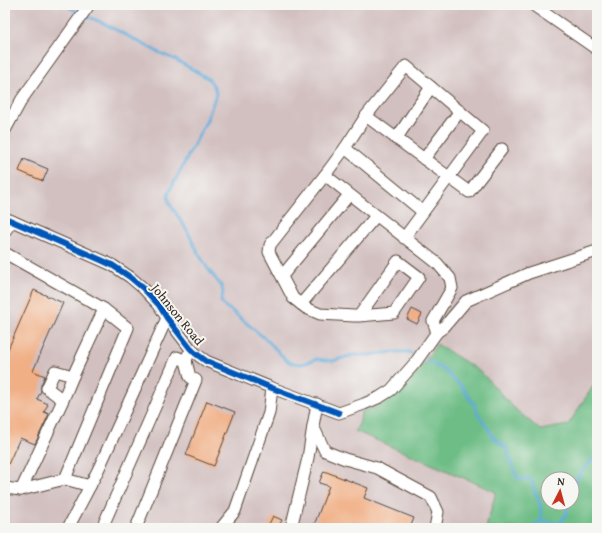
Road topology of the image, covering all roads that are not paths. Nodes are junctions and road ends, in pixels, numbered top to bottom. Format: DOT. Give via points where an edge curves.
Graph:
graph roads {
  1 [pos="533,5"];
  2 [pos="88,6"];
  3 [pos="596,47"];
  4 [pos="432,87"];
  5 [pos="460,111"];
  6 [pos="366,116"];
  7 [pos="5,130"];
  8 [pos="396,139"];
  9 [pos="345,148"];
  10 [pos="502,149"];
  11 [pos="424,159"];
  12 [pos="325,175"];
  13 [pos="449,178"];
  14 [pos="349,194"];
  15 [pos="423,212"];
  16 [pos="376,216"];
  17 [pos="8,220"];
  18 [pos="5,231"];
  19 [pos="404,238"];
  20 [pos="597,251"];
  21 [pos="5,253"];
  22 [pos="282,276"];
  23 [pos="301,304"];
  24 [pos="104,309"];
  25 [pos="359,316"];
  26 [pos="167,318"];
  27 [pos="437,332"];
  28 [pos="191,349"];
  29 [pos="186,361"];
  30 [pos="73,376"];
  31 [pos="272,388"];
  32 [pos="63,400"];
  33 [pos="317,404"];
  34 [pos="313,426"];
  35 [pos="65,479"];
  36 [pos="90,486"];
  37 [pos="5,488"];
  38 [pos="21,490"];
  39 [pos="68,528"];
  40 [pos="102,528"];
  41 [pos="136,528"];
  42 [pos="221,528"];
  43 [pos="291,528"];
  44 [pos="435,528"];
  1 -- 3 [label="street"];
  2 -- 7 [label="street" via="22,99"];
  4 -- 5 [label="street"];
  4 -- 6 [label="street" via="406,66"];
  4 -- 8 [label="street"];
  5 -- 11 [label="street"];
  5 -- 13 [label="street" via="483,131"];
  6 -- 8 [label="street"];
  6 -- 9 [label="street"];
  8 -- 11 [label="street"];
  9 -- 12 [label="street"];
  9 -- 15 [label="street"];
  10 -- 13 [label="street" via="469,192"];
  11 -- 13 [label="street"];
  12 -- 14 [label="street"];
  12 -- 22 [label="street" via="270,245 269,252"];
  13 -- 15 [label="street"];
  14 -- 16 [label="street"];
  14 -- 22 [label="street"];
  15 -- 19 [label="street"];
  16 -- 19 [label="street"];
  16 -- 23 [label="street"];
  17 -- 18 [label="street"];
  17 -- 26 [label="street, Johnson Road" via="112,265 143,288"];
  19 -- 27 [label="street" via="437,264 450,278 452,288 433,321"];
  20 -- 27 [label="street" via="529,274 466,302"];
  21 -- 24 [label="street"];
  22 -- 23 [label="street" via="293,298"];
  23 -- 25 [label="street" via="320,314"];
  24 -- 30 [label="street"];
  24 -- 35 [label="street" via="128,328"];
  25 -- 25 [label="street" via="394,313 419,277 398,261"];
  26 -- 28 [label="street, Johnson Road"];
  26 -- 36 [label="street"];
  27 -- 33 [label="street, Johnson Road" via="415,363 391,390 380,397 340,413"];
  28 -- 29 [label="street"];
  28 -- 31 [label="street, Johnson Road" via="212,364"];
  29 -- 40 [label="street" via="177,357"];
  29 -- 41 [label="street" via="190,377 196,380"];
  30 -- 32 [label="street"];
  30 -- 32 [label="street" via="55,371 47,388"];
  31 -- 33 [label="street, Johnson Road"];
  31 -- 42 [label="street" via="269,413 235,511"];
  32 -- 38 [label="street"];
  33 -- 34 [label="street"];
  34 -- 43 [label="street"];
  34 -- 44 [label="street" via="325,451 377,468 431,497 438,512"];
  35 -- 36 [label="street"];
  35 -- 38 [label="street"];
  36 -- 39 [label="street"];
  37 -- 38 [label="street"];
}
